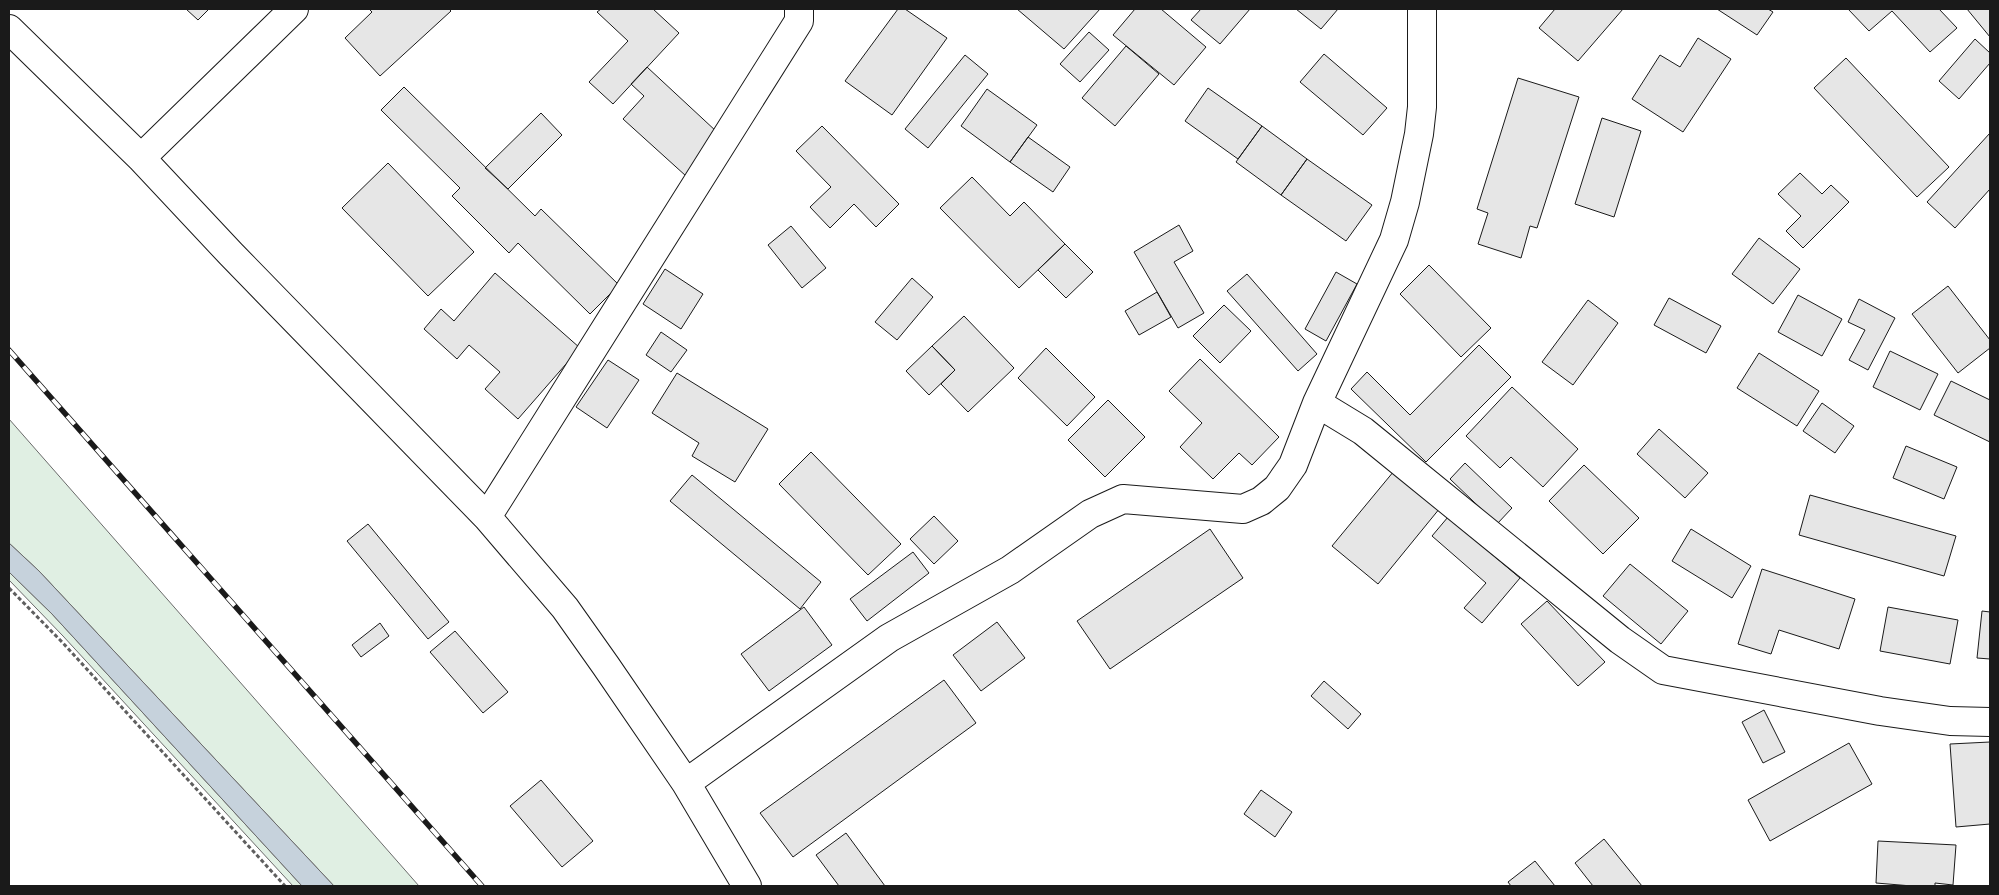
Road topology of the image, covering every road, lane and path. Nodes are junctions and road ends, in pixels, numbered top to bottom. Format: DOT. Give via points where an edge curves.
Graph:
graph roads {
  1 [pos="294,9"];
  2 [pos="799,9"];
  3 [pos="1422,9"];
  4 [pos="9,29"];
  5 [pos="141,158"];
  6 [pos="1317,403"];
  7 [pos="487,517"];
  8 [pos="9,588"];
  9 [pos="1990,722"];
  10 [pos="686,783"];
  11 [pos="285,886"];
  12 [pos="747,886"];
  1 -- 5 [label="street"];
  2 -- 7 [label="street" via="800,21"];
  3 -- 6 [label="street" via="1422,107 1405,202 1394,240"];
  4 -- 5 [label="street"];
  5 -- 7 [label="street"];
  6 -- 9 [label="street" via="1364,431 1620,640 1663,670 1880,711"];
  6 -- 10 [label="street" via="1293,466 1277,488 1261,501 1235,509 1123,499 1090,514 1010,570 889,638"];
  7 -- 10 [label="street" via="564,608"];
  8 -- 11 [label="path"];
  10 -- 12 [label="street"];
}
